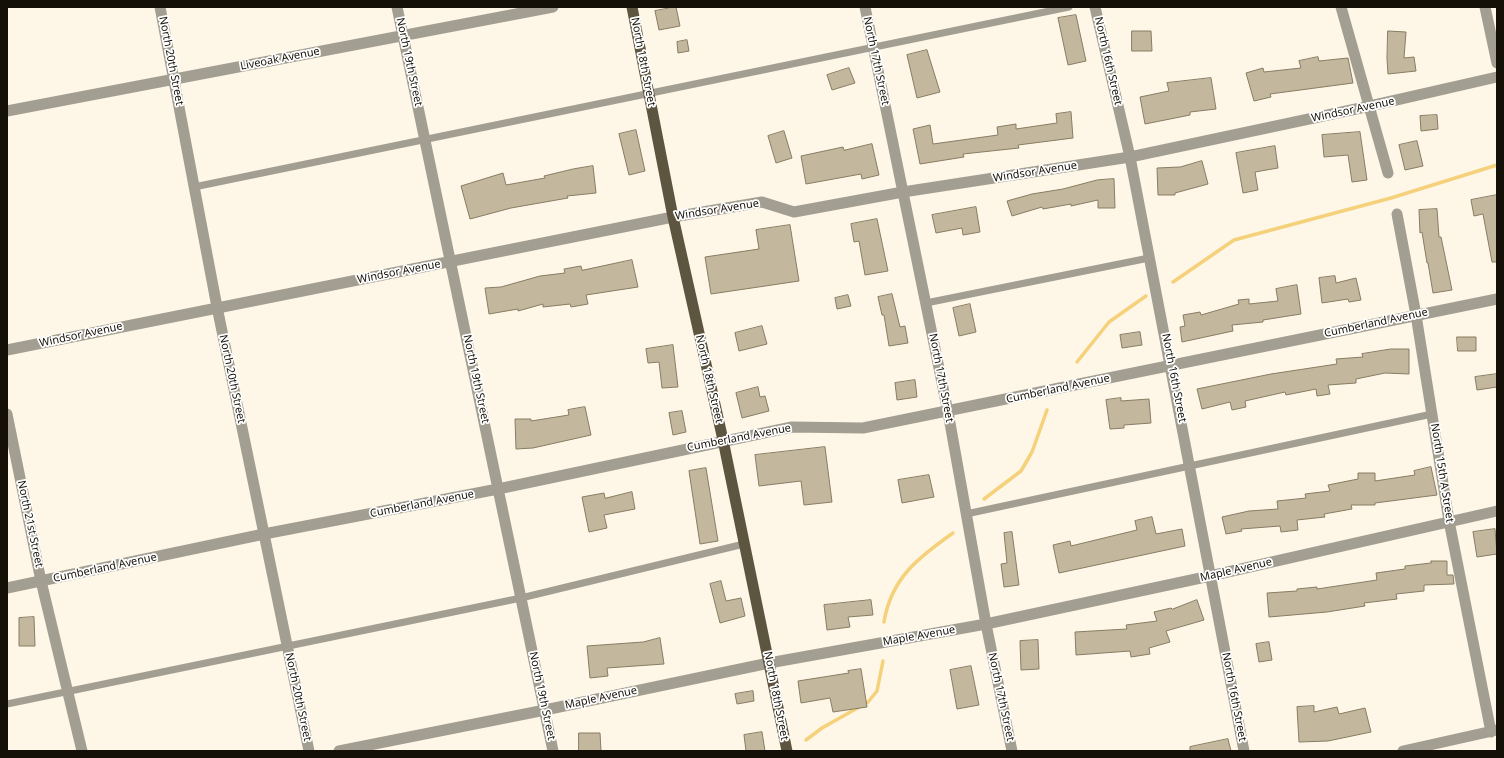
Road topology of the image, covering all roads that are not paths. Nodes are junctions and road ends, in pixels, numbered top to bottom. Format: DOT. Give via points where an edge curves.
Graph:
graph roads {
  1 [pos="160,7"];
  2 [pos="398,7"];
  3 [pos="553,7"];
  4 [pos="632,7"];
  5 [pos="865,7"];
  6 [pos="1069,7"];
  7 [pos="1095,7"];
  8 [pos="1341,7"];
  9 [pos="1485,7"];
  10 [pos="404,36"];
  11 [pos="873,48"];
  12 [pos="1497,63"];
  13 [pos="1497,77"];
  14 [pos="174,79"];
  15 [pos="649,94"];
  16 [pos="1370,106"];
  17 [pos="7,111"];
  18 [pos="426,139"];
  19 [pos="1130,157"];
  20 [pos="1388,173"];
  21 [pos="194,187"];
  22 [pos="903,192"];
  23 [pos="1397,214"];
  24 [pos="673,217"];
  25 [pos="1149,258"];
  26 [pos="452,262"];
  27 [pos="1497,299"];
  28 [pos="926,303"];
  29 [pos="217,307"];
  30 [pos="1416,315"];
  31 [pos="7,350"];
  32 [pos="1172,365"];
  33 [pos="948,412"];
  34 [pos="7,414"];
  35 [pos="1432,414"];
  36 [pos="722,440"];
  37 [pos="1190,465"];
  38 [pos="498,489"];
  39 [pos="1497,511"];
  40 [pos="966,514"];
  41 [pos="1449,521"];
  42 [pos="264,534"];
  43 [pos="744,544"];
  44 [pos="1210,576"];
  45 [pos="41,581"];
  46 [pos="7,588"];
  47 [pos="521,598"];
  48 [pos="986,624"];
  49 [pos="288,647"];
  50 [pos="769,662"];
  51 [pos="68,692"];
  52 [pos="7,704"];
  53 [pos="545,710"];
  54 [pos="1494,731"];
  55 [pos="1407,750"];
  56 [pos="82,751"];
  57 [pos="309,751"];
  58 [pos="339,751"];
  59 [pos="553,751"];
  60 [pos="787,751"];
  61 [pos="1012,751"];
  62 [pos="1244,751"];
  1 -- 14 [label="street, North 20th Street"];
  2 -- 10 [label="street, North 19th Street"];
  3 -- 10 [label="street, Liveoak Avenue"];
  4 -- 15 [label="main road, North 18th Street"];
  5 -- 11 [label="street, North 17th Street"];
  6 -- 11 [label="lane"];
  7 -- 19 [label="street, North 16th Street"];
  8 -- 16 [label="street"];
  9 -- 12 [label="street"];
  10 -- 14 [label="street, Liveoak Avenue"];
  10 -- 18 [label="street, North 19th Street"];
  11 -- 15 [label="lane"];
  11 -- 22 [label="street, North 17th Street"];
  13 -- 16 [label="street, Windsor Avenue"];
  14 -- 17 [label="street, Liveoak Avenue"];
  14 -- 21 [label="street, North 20th Street"];
  15 -- 18 [label="lane"];
  15 -- 24 [label="main road, North 18th Street"];
  16 -- 19 [label="street, Windsor Avenue"];
  16 -- 20 [label="street"];
  18 -- 21 [label="lane"];
  18 -- 26 [label="street, North 19th Street"];
  19 -- 22 [label="street, Windsor Avenue"];
  19 -- 25 [label="street, North 16th Street"];
  21 -- 29 [label="street, North 20th Street"];
  22 -- 24 [label="street, Windsor Avenue" via="794,212 762,202"];
  22 -- 28 [label="street, North 17th Street"];
  23 -- 30 [label="street, North 15th A Street"];
  24 -- 26 [label="street, Windsor Avenue"];
  24 -- 36 [label="main road, North 18th Street"];
  25 -- 28 [label="lane"];
  25 -- 32 [label="street, North 16th Street"];
  26 -- 29 [label="street, Windsor Avenue"];
  26 -- 38 [label="street, North 19th Street"];
  27 -- 30 [label="street, Cumberland Avenue"];
  28 -- 33 [label="street, North 17th Street"];
  29 -- 31 [label="street, Windsor Avenue"];
  29 -- 42 [label="street, North 20th Street"];
  30 -- 32 [label="street, Cumberland Avenue"];
  30 -- 35 [label="street, North 15th A Street"];
  32 -- 33 [label="street, Cumberland Avenue"];
  32 -- 37 [label="street, North 16th Street"];
  33 -- 36 [label="street, Cumberland Avenue" via="863,428 792,427"];
  33 -- 40 [label="street, North 17th Street"];
  34 -- 45 [label="street, North 21st Street"];
  35 -- 37 [label="lane"];
  35 -- 41 [label="street, North 15th A Street"];
  36 -- 38 [label="street, Cumberland Avenue"];
  36 -- 43 [label="main road, North 18th Street"];
  37 -- 40 [label="lane"];
  37 -- 44 [label="street, North 16th Street"];
  38 -- 42 [label="street, Cumberland Avenue"];
  38 -- 47 [label="street, North 19th Street"];
  39 -- 41 [label="street, Maple Avenue"];
  40 -- 48 [label="street, North 17th Street"];
  41 -- 44 [label="street, Maple Avenue"];
  41 -- 54 [label="street, North 15th A Street"];
  42 -- 45 [label="street, Cumberland Avenue"];
  42 -- 49 [label="street, North 20th Street"];
  43 -- 47 [label="lane"];
  43 -- 50 [label="main road, North 18th Street"];
  44 -- 48 [label="street, Maple Avenue"];
  44 -- 62 [label="street, North 16th Street"];
  45 -- 46 [label="street, Cumberland Avenue"];
  45 -- 51 [label="street, North 21st Street"];
  47 -- 49 [label="lane"];
  47 -- 53 [label="street, North 19th Street"];
  48 -- 50 [label="street, Maple Avenue"];
  48 -- 61 [label="street, North 17th Street"];
  49 -- 51 [label="lane"];
  49 -- 57 [label="street, North 20th Street"];
  50 -- 53 [label="street, Maple Avenue"];
  50 -- 60 [label="main road, North 18th Street"];
  51 -- 52 [label="lane"];
  51 -- 56 [label="street, North 21st Street"];
  53 -- 58 [label="street, Maple Avenue"];
  53 -- 59 [label="street, North 19th Street"];
  54 -- 55 [label="street"];
}
